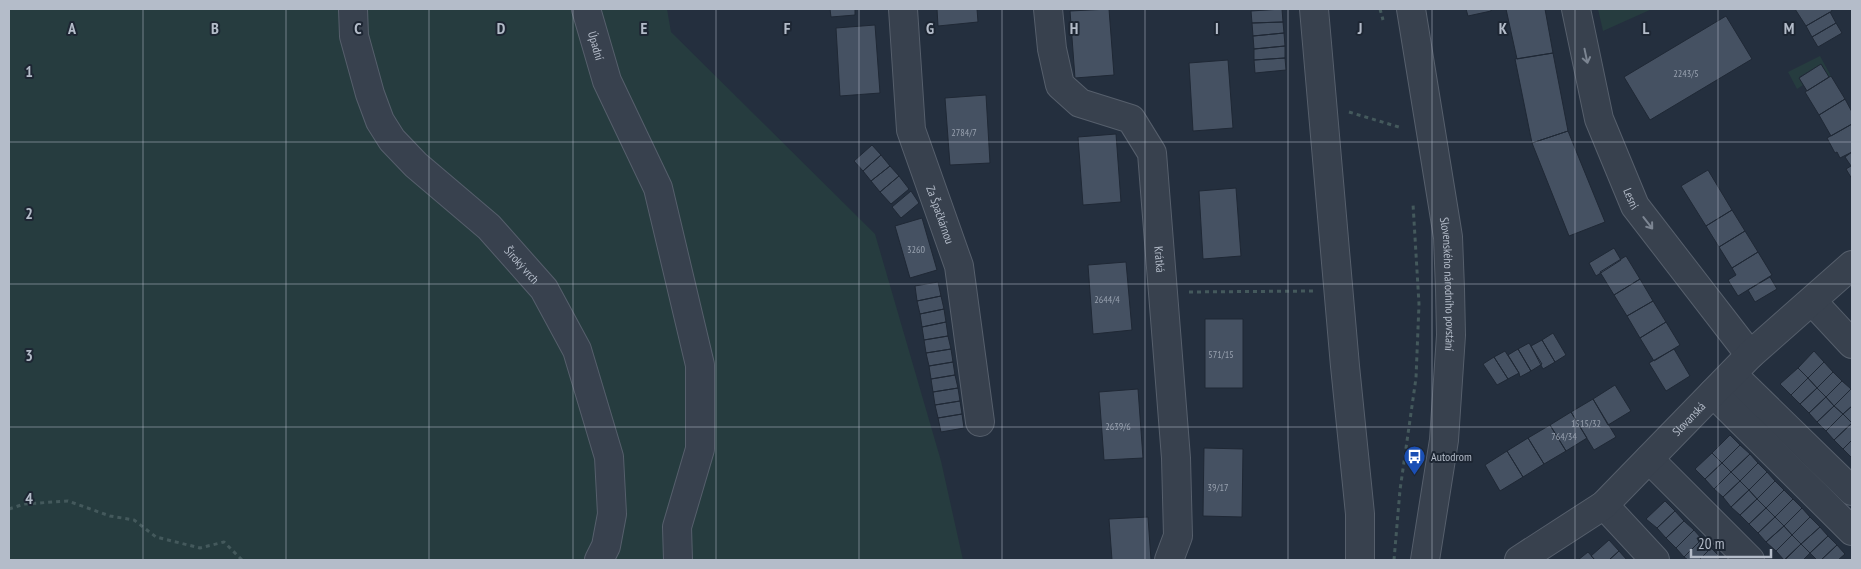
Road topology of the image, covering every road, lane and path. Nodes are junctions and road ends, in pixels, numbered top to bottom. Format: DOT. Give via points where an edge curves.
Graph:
graph roads {
  1 [pos="353,9"];
  2 [pos="586,9"];
  3 [pos="903,9"];
  4 [pos="1048,9"];
  5 [pos="1314,9"];
  6 [pos="1380,9"];
  7 [pos="1411,9"];
  8 [pos="1576,9"];
  9 [pos="1384,24"];
  10 [pos="1322,104"];
  11 [pos="1400,118"];
  12 [pos="1402,128"];
  13 [pos="1403,136"];
  14 [pos="1412,197"];
  15 [pos="1852,265"];
  16 [pos="1338,291"];
  17 [pos="1163,292"];
  18 [pos="1812,301"];
  19 [pos="1852,344"];
  20 [pos="1741,364"];
  21 [pos="1712,394"];
  22 [pos="980,422"];
  23 [pos="1649,459"];
  24 [pos="1852,491"];
  25 [pos="1604,505"];
  26 [pos="9,509"];
  27 [pos="1852,531"];
  28 [pos="242,560"];
  29 [pos="599,560"];
  30 [pos="678,560"];
  31 [pos="1169,560"];
  32 [pos="1360,560"];
  33 [pos="1394,560"];
  34 [pos="1425,560"];
  35 [pos="1519,560"];
  36 [pos="1656,560"];
  37 [pos="1750,560"];
  1 -- 29 [label="street, Široký vrch" via="354,36 370,94 380,121 392,140 496,234 544,289 578,350 609,457 612,514 606,546"];
  2 -- 30 [label="street, Úpadní" via="607,81 658,188 700,365 700,449 677,527"];
  3 -- 22 [label="street, Za Špačkárnou" via="911,130 959,266"];
  4 -- 17 [label="street, Krátká" via="1060,85 1080,102 1131,119 1152,153"];
  5 -- 10 [label="street"];
  6 -- 9 [label="path"];
  7 -- 34 [label="street, Slovenského národního povstání" via="1448,237 1450,289 1444,440"];
  8 -- 20 [label="street, Lesní, one-way" via="1599,119 1635,206"];
  10 -- 12 [label="path"];
  10 -- 16 [label="street"];
  11 -- 12 [label="path"];
  12 -- 13 [label="path"];
  14 -- 33 [label="path" via="1420,304 1416,378"];
  15 -- 18 [label="street, Slovanská"];
  16 -- 17 [label="path"];
  16 -- 32 [label="street" via="1360,514"];
  17 -- 31 [label="street, Krátká" via="1176,458 1178,536"];
  18 -- 19 [label="street"];
  18 -- 20 [label="street, Slovanská"];
  20 -- 21 [label="street, Slovanská"];
  20 -- 24 [label="street, Lesní"];
  21 -- 23 [label="street, Slovanská"];
  21 -- 27 [label="street"];
  23 -- 25 [label="street, Slovanská"];
  23 -- 37 [label="street"];
  25 -- 35 [label="street, Slovanská"];
  25 -- 36 [label="street"];
  26 -- 28 [label="path" via="24,504 68,501 110,516 134,520 156,537 200,548 224,542"];
}
